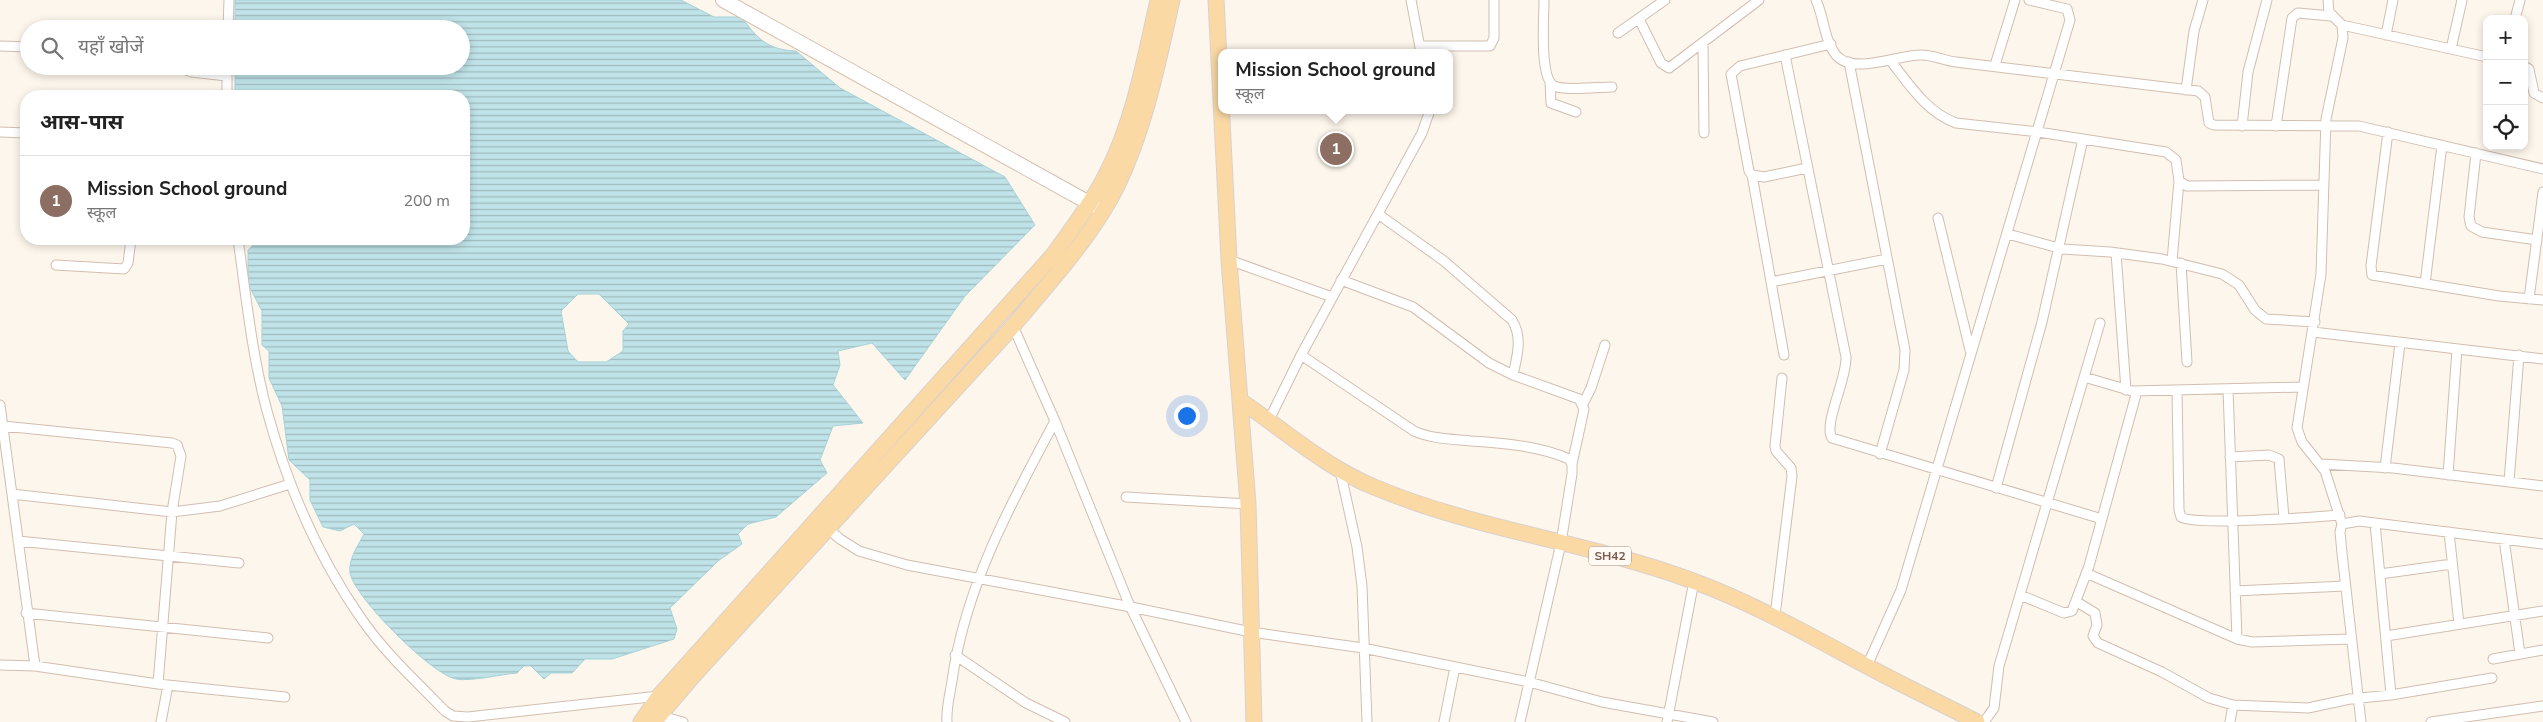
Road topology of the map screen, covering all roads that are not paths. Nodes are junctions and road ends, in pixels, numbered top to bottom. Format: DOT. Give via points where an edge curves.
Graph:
graph roads {
  1 [pos="229,0"];
  2 [pos="723,0"];
  3 [pos="1158,0"];
  4 [pos="1172,0"];
  5 [pos="1216,0"];
  6 [pos="1410,0"];
  7 [pos="1494,0"];
  8 [pos="1544,0"];
  9 [pos="1665,0"];
  10 [pos="1758,0"];
  11 [pos="1816,0"];
  12 [pos="2015,0"];
  13 [pos="2029,0"];
  14 [pos="2204,0"];
  15 [pos="2267,0"];
  16 [pos="2328,0"];
  17 [pos="2393,0"];
  18 [pos="2462,0"];
  19 [pos="2520,0"];
  20 [pos="2516,15"];
  21 [pos="2331,16"];
  22 [pos="1638,18"];
  23 [pos="228,20"];
  24 [pos="2342,25"];
  25 [pos="1618,33"];
  26 [pos="2386,35"];
  27 [pos="1703,43"];
  28 [pos="1831,44"];
  29 [pos="0,46"];
  30 [pos="20,47"];
  31 [pos="1218,49"];
  32 [pos="1421,49"];
  33 [pos="2451,50"];
  34 [pos="1785,55"];
  35 [pos="2483,56"];
  36 [pos="1890,60"];
  37 [pos="1849,62"];
  38 [pos="1995,65"];
  39 [pos="2528,68"];
  40 [pos="2055,74"];
  41 [pos="218,75"];
  42 [pos="227,76"];
  43 [pos="1550,82"];
  44 [pos="1612,87"];
  45 [pos="227,90"];
  46 [pos="2186,90"];
  47 [pos="2543,98"];
  48 [pos="1576,112"];
  49 [pos="1222,114"];
  50 [pos="1429,114"];
  51 [pos="2326,125"];
  52 [pos="2242,126"];
  53 [pos="2276,126"];
  54 [pos="0,132"];
  55 [pos="2038,132"];
  56 [pos="2388,132"];
  57 [pos="1704,133"];
  58 [pos="20,134"];
  59 [pos="2083,139"];
  60 [pos="2442,145"];
  61 [pos="2476,153"];
  62 [pos="1806,168"];
  63 [pos="2543,169"];
  64 [pos="1752,175"];
  65 [pos="2179,181"];
  66 [pos="2324,185"];
  67 [pos="2543,192"];
  68 [pos="1096,207"];
  69 [pos="1378,214"];
  70 [pos="1938,218"];
  71 [pos="2008,234"];
  72 [pos="2537,240"];
  73 [pos="130,245"];
  74 [pos="239,245"];
  75 [pos="2058,248"];
  76 [pos="2116,252"];
  77 [pos="1887,259"];
  78 [pos="1229,260"];
  79 [pos="2176,262"];
  80 [pos="56,265"];
  81 [pos="1828,272"];
  82 [pos="1341,280"];
  83 [pos="1770,282"];
  84 [pos="2425,284"];
  85 [pos="1332,297"];
  86 [pos="2529,299"];
  87 [pos="2543,300"];
  88 [pos="2315,322"];
  89 [pos="2100,324"];
  90 [pos="1013,326"];
  91 [pos="2313,332"];
  92 [pos="2400,343"];
  93 [pos="1605,344"];
  94 [pos="2457,349"];
  95 [pos="1301,355"];
  96 [pos="1784,355"];
  97 [pos="1971,356"];
  98 [pos="2519,356"];
  99 [pos="2543,358"];
  100 [pos="2187,362"];
  101 [pos="1513,375"];
  102 [pos="2084,376"];
  103 [pos="1782,378"];
  104 [pos="2303,387"];
  105 [pos="2228,389"];
  106 [pos="2126,390"];
  107 [pos="2177,390"];
  108 [pos="2138,391"];
  109 [pos="1241,401"];
  110 [pos="0,404"];
  111 [pos="1583,404"];
  112 [pos="1269,420"];
  113 [pos="1055,421"];
  114 [pos="3,426"];
  115 [pos="1880,454"];
  116 [pos="2230,457"];
  117 [pos="1572,464"];
  118 [pos="2321,464"];
  119 [pos="2385,468"];
  120 [pos="1340,470"];
  121 [pos="1938,471"];
  122 [pos="2448,475"];
  123 [pos="2509,482"];
  124 [pos="290,484"];
  125 [pos="2543,486"];
  126 [pos="1996,488"];
  127 [pos="12,494"];
  128 [pos="1126,497"];
  129 [pos="2048,503"];
  130 [pos="1248,504"];
  131 [pos="172,512"];
  132 [pos="2102,518"];
  133 [pos="2284,518"];
  134 [pos="2232,520"];
  135 [pos="2341,520"];
  136 [pos="823,524"];
  137 [pos="2375,524"];
  138 [pos="2449,532"];
  139 [pos="2504,539"];
  140 [pos="18,541"];
  141 [pos="1561,543"];
  142 [pos="2543,544"];
  143 [pos="168,557"];
  144 [pos="239,563"];
  145 [pos="2452,564"];
  146 [pos="2086,573"];
  147 [pos="2380,574"];
  148 [pos="978,578"];
  149 [pos="1694,581"];
  150 [pos="2345,586"];
  151 [pos="2235,591"];
  152 [pos="2020,595"];
  153 [pos="2077,602"];
  154 [pos="1130,607"];
  155 [pos="2543,611"];
  156 [pos="26,613"];
  157 [pos="1775,616"];
  158 [pos="2515,616"];
  159 [pos="2459,624"];
  160 [pos="162,626"];
  161 [pos="1251,632"];
  162 [pos="2386,636"];
  163 [pos="268,638"];
  164 [pos="2237,639"];
  165 [pos="2351,639"];
  166 [pos="1363,648"];
  167 [pos="2543,650"];
  168 [pos="2520,654"];
  169 [pos="955,655"];
  170 [pos="2493,659"];
  171 [pos="0,664"];
  172 [pos="35,666"];
  173 [pos="1867,666"];
  174 [pos="1455,667"];
  175 [pos="2492,678"];
  176 [pos="1529,682"];
  177 [pos="158,684"];
  178 [pos="168,685"];
  179 [pos="2391,695"];
  180 [pos="285,697"];
  181 [pos="2358,698"];
  182 [pos="665,699"];
  183 [pos="2233,705"];
  184 [pos="2543,706"];
  185 [pos="650,717"];
  186 [pos="1667,718"];
  187 [pos="452,719"];
  188 [pos="161,722"];
  189 [pos="683,722"];
  190 [pos="947,722"];
  191 [pos="1065,722"];
  192 [pos="1186,722"];
  193 [pos="1254,722"];
  194 [pos="1367,722"];
  195 [pos="1444,722"];
  196 [pos="1520,722"];
  197 [pos="1713,722"];
  198 [pos="1977,722"];
  199 [pos="1984,722"];
  200 [pos="2230,722"];
  201 [pos="2361,722"];
  202 [pos="2431,722"];
  1 -- 23 [label="street"];
  2 -- 68 [label="main road"];
  3 -- 68 [label="main road" via="1133,106"];
  4 -- 68 [label="main road" via="1143,118 1117,186"];
  5 -- 31 [label="main road"];
  6 -- 32 [label="street"];
  7 -- 32 [label="street" via="1494,38 1490,46"];
  8 -- 43 [label="street" via="1545,69"];
  9 -- 22 [label="street"];
  10 -- 27 [label="street"];
  11 -- 28 [label="street"];
  12 -- 38 [label="street"];
  13 -- 40 [label="street" via="2062,7 2070,12"];
  14 -- 46 [label="street" via="2194,32"];
  15 -- 52 [label="street" via="2248,72"];
  16 -- 21 [label="street"];
  17 -- 26 [label="street"];
  18 -- 33 [label="street"];
  19 -- 20 [label="street"];
  21 -- 24 [label="street"];
  21 -- 53 [label="street" via="2298,13 2292,18"];
  22 -- 25 [label="street"];
  22 -- 27 [label="street" via="1665,66 1675,65"];
  24 -- 26 [label="street"];
  24 -- 51 [label="street" via="2343,38"];
  26 -- 33 [label="street"];
  27 -- 57 [label="street"];
  28 -- 34 [label="street"];
  28 -- 37 [label="street" via="1840,58"];
  29 -- 30 [label="street"];
  33 -- 35 [label="street"];
  34 -- 62 [label="street"];
  34 -- 64 [label="street" via="1740,66 1731,74"];
  36 -- 37 [label="street"];
  36 -- 38 [label="street" via="1922,55"];
  36 -- 55 [label="street" via="1919,97 1944,119 1970,126"];
  37 -- 77 [label="street"];
  38 -- 40 [label="street"];
  39 -- 47 [label="street" via="2534,92"];
  40 -- 46 [label="street"];
  40 -- 55 [label="street"];
  41 -- 42 [label="street"];
  42 -- 45 [label="street"];
  43 -- 44 [label="street" via="1558,87"];
  43 -- 48 [label="street" via="1550,103"];
  46 -- 52 [label="street" via="2198,91 2205,98 2209,123"];
  49 -- 78 [label="main road"];
  50 -- 69 [label="street" via="1422,133"];
  51 -- 53 [label="street"];
  51 -- 56 [label="street" via="2359,126"];
  51 -- 66 [label="street"];
  52 -- 53 [label="street"];
  54 -- 58 [label="street"];
  55 -- 59 [label="street"];
  55 -- 71 [label="street"];
  56 -- 60 [label="street"];
  56 -- 84 [label="street" via="2371,271 2375,276"];
  59 -- 65 [label="street" via="2171,154 2176,160"];
  59 -- 75 [label="street"];
  60 -- 61 [label="street"];
  60 -- 84 [label="street"];
  61 -- 63 [label="street"];
  61 -- 72 [label="street" via="2469,217 2471,226 2482,232"];
  62 -- 64 [label="street" via="1764,177"];
  62 -- 81 [label="street"];
  64 -- 83 [label="street"];
  65 -- 66 [label="street" via="2194,187"];
  65 -- 79 [label="street"];
  66 -- 88 [label="street" via="2321,274"];
  67 -- 72 [label="street"];
  68 -- 90 [label="main road" via="1059,271"];
  68 -- 136 [label="main road"];
  69 -- 82 [label="street"];
  69 -- 101 [label="street" via="1444,260 1512,320 1519,334"];
  70 -- 97 [label="street"];
  71 -- 75 [label="street"];
  71 -- 97 [label="street"];
  72 -- 86 [label="street"];
  73 -- 80 [label="street" via="128,263 124,268"];
  74 -- 124 [label="street" via="267,410"];
  75 -- 76 [label="street"];
  75 -- 126 [label="street" via="2038,338"];
  76 -- 79 [label="street"];
  76 -- 106 [label="street"];
  77 -- 81 [label="street"];
  77 -- 115 [label="street" via="1905,361"];
  78 -- 85 [label="street"];
  78 -- 109 [label="main road"];
  79 -- 88 [label="street" via="2230,278 2243,290 2255,310 2266,318"];
  79 -- 100 [label="street"];
  81 -- 83 [label="street"];
  81 -- 115 [label="street" via="1846,366 1829,434 1837,441"];
  82 -- 85 [label="street"];
  82 -- 101 [label="street" via="1412,307 1489,363"];
  83 -- 96 [label="street"];
  84 -- 86 [label="street"];
  85 -- 95 [label="street"];
  86 -- 87 [label="street"];
  88 -- 91 [label="street"];
  89 -- 102 [label="street"];
  90 -- 113 [label="street"];
  90 -- 136 [label="main road"];
  91 -- 92 [label="street"];
  91 -- 104 [label="street"];
  92 -- 94 [label="street"];
  92 -- 119 [label="street"];
  93 -- 111 [label="street"];
  94 -- 98 [label="street"];
  94 -- 122 [label="street"];
  95 -- 112 [label="street"];
  95 -- 117 [label="street" via="1425,436 1494,442 1548,452 1569,459"];
  97 -- 121 [label="street"];
  98 -- 99 [label="street"];
  98 -- 123 [label="street"];
  101 -- 111 [label="street"];
  102 -- 106 [label="street"];
  102 -- 129 [label="street"];
  103 -- 157 [label="street" via="1775,446 1790,468 1792,492"];
  104 -- 105 [label="street"];
  104 -- 118 [label="street" via="2298,435"];
  105 -- 107 [label="street"];
  105 -- 116 [label="street"];
  106 -- 108 [label="street"];
  107 -- 108 [label="street"];
  107 -- 134 [label="street" via="2180,514 2188,520"];
  108 -- 132 [label="street"];
  109 -- 112 [label="main road, SH42"];
  109 -- 130 [label="main road"];
  110 -- 114 [label="street"];
  111 -- 117 [label="street"];
  112 -- 120 [label="main road, SH42"];
  113 -- 148 [label="street" via="1020,486"];
  113 -- 154 [label="street"];
  114 -- 127 [label="street"];
  114 -- 131 [label="street" via="176,445 181,456"];
  115 -- 121 [label="street"];
  116 -- 133 [label="street" via="2269,455 2279,459"];
  116 -- 134 [label="street"];
  117 -- 141 [label="street"];
  118 -- 119 [label="street"];
  118 -- 135 [label="street"];
  119 -- 122 [label="street"];
  120 -- 141 [label="main road, SH42" via="1374,487 1427,506"];
  120 -- 166 [label="street" via="1357,547 1362,586"];
  121 -- 126 [label="street"];
  121 -- 173 [label="street" via="1901,590"];
  122 -- 123 [label="street"];
  123 -- 125 [label="street"];
  124 -- 131 [label="street" via="234,502"];
  124 -- 187 [label="street" via="333,572 364,622 385,649"];
  126 -- 129 [label="street"];
  127 -- 131 [label="street"];
  127 -- 140 [label="street"];
  128 -- 130 [label="street"];
  129 -- 132 [label="street"];
  129 -- 152 [label="street"];
  130 -- 161 [label="main road"];
  131 -- 143 [label="street"];
  132 -- 146 [label="street"];
  133 -- 134 [label="street"];
  133 -- 135 [label="street"];
  134 -- 151 [label="street"];
  135 -- 137 [label="street"];
  135 -- 150 [label="street"];
  136 -- 148 [label="street" via="859,551 907,565"];
  136 -- 182 [label="main road"];
  137 -- 138 [label="street"];
  137 -- 147 [label="street"];
  138 -- 139 [label="street"];
  138 -- 145 [label="street"];
  139 -- 142 [label="street"];
  139 -- 158 [label="street"];
  140 -- 143 [label="street"];
  140 -- 156 [label="street"];
  141 -- 149 [label="main road, SH42"];
  141 -- 176 [label="street"];
  143 -- 144 [label="street"];
  143 -- 160 [label="street"];
  145 -- 147 [label="street"];
  145 -- 159 [label="street"];
  146 -- 153 [label="street"];
  146 -- 164 [label="street"];
  147 -- 162 [label="street"];
  148 -- 154 [label="street"];
  148 -- 169 [label="street"];
  149 -- 157 [label="main road, SH42"];
  149 -- 186 [label="street"];
  150 -- 151 [label="street"];
  150 -- 165 [label="street"];
  151 -- 164 [label="street"];
  152 -- 153 [label="street" via="2064,613 2072,611"];
  152 -- 199 [label="street" via="1998,672 1994,708"];
  153 -- 183 [label="street" via="2096,613 2097,625 2093,636 2098,643 2209,698"];
  154 -- 161 [label="street"];
  154 -- 192 [label="street"];
  155 -- 158 [label="street"];
  156 -- 160 [label="street"];
  156 -- 172 [label="street"];
  157 -- 173 [label="main road, SH42"];
  158 -- 159 [label="street"];
  158 -- 168 [label="street"];
  159 -- 162 [label="street"];
  160 -- 163 [label="street"];
  160 -- 177 [label="street"];
  161 -- 166 [label="street"];
  161 -- 193 [label="main road"];
  162 -- 179 [label="street"];
  164 -- 165 [label="street" via="2252,642"];
  165 -- 181 [label="street"];
  166 -- 174 [label="street"];
  166 -- 194 [label="street"];
  167 -- 168 [label="street"];
  168 -- 170 [label="street"];
  169 -- 190 [label="street"];
  169 -- 191 [label="street" via="1026,703"];
  171 -- 172 [label="street"];
  172 -- 177 [label="street"];
  173 -- 198 [label="main road, SH42"];
  174 -- 176 [label="street"];
  174 -- 195 [label="street"];
  175 -- 179 [label="street"];
  176 -- 186 [label="street"];
  176 -- 196 [label="street"];
  177 -- 178 [label="street"];
  178 -- 180 [label="street"];
  178 -- 188 [label="street"];
  179 -- 181 [label="street"];
  181 -- 183 [label="street" via="2308,708"];
  181 -- 201 [label="street"];
  182 -- 185 [label="main road"];
  182 -- 187 [label="street"];
  183 -- 200 [label="street"];
  184 -- 202 [label="street"];
  185 -- 189 [label="street"];
  186 -- 197 [label="street"];
}
